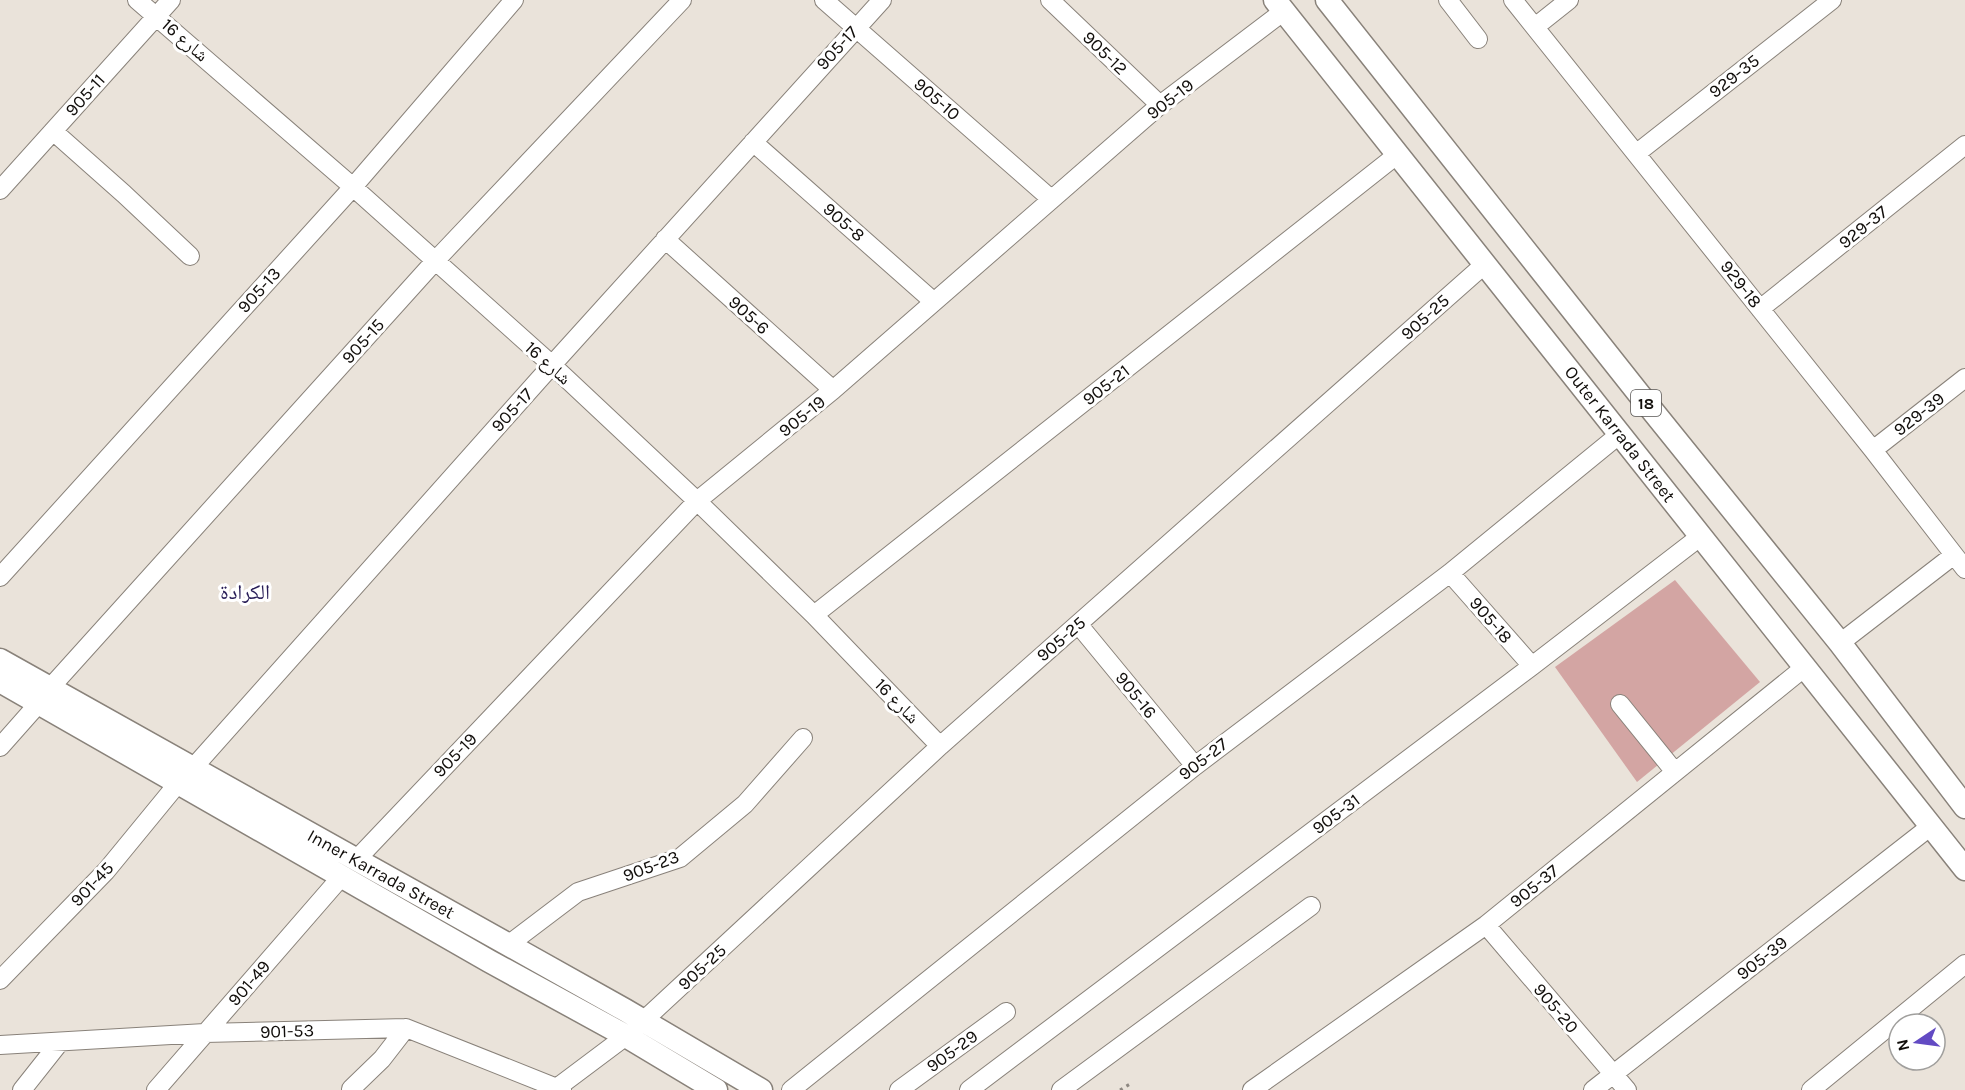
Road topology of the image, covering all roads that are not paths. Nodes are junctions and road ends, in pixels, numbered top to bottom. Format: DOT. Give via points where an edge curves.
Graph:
graph roads {
  1 [pos="137,0"];
  2 [pos="171,0"];
  3 [pos="514,0"];
  4 [pos="682,0"];
  5 [pos="824,0"];
  6 [pos="882,0"];
  7 [pos="1050,0"];
  8 [pos="1327,0"];
  9 [pos="1448,0"];
  10 [pos="1514,0"];
  11 [pos="1569,0"];
  12 [pos="1832,0"];
  13 [pos="1280,6"];
  14 [pos="157,16"];
  15 [pos="1535,27"];
  16 [pos="856,28"];
  17 [pos="1478,39"];
  18 [pos="1160,105"];
  19 [pos="53,131"];
  20 [pos="753,142"];
  21 [pos="1965,145"];
  22 [pos="1637,153"];
  23 [pos="1398,154"];
  24 [pos="1,187"];
  25 [pos="353,187"];
  26 [pos="1051,199"];
  27 [pos="665,239"];
  28 [pos="190,256"];
  29 [pos="435,261"];
  30 [pos="1485,264"];
  31 [pos="934,302"];
  32 [pos="1761,309"];
  33 [pos="552,365"];
  34 [pos="1965,378"];
  35 [pos="833,390"];
  36 [pos="1620,434"];
  37 [pos="1873,450"];
  38 [pos="697,501"];
  39 [pos="1701,536"];
  40 [pos="1959,562"];
  41 [pos="1450,573"];
  42 [pos="0,577"];
  43 [pos="814,615"];
  44 [pos="1078,624"];
  45 [pos="1840,644"];
  46 [pos="0,660"];
  47 [pos="1532,666"];
  48 [pos="1804,667"];
  49 [pos="0,681"];
  50 [pos="45,695"];
  51 [pos="1620,704"];
  52 [pos="803,738"];
  53 [pos="940,746"];
  54 [pos="0,747"];
  55 [pos="1194,766"];
  56 [pos="1675,772"];
  57 [pos="186,775"];
  58 [pos="1965,807"];
  59 [pos="1931,826"];
  60 [pos="349,868"];
  61 [pos="1965,869"];
  62 [pos="1311,906"];
  63 [pos="1486,925"];
  64 [pos="508,945"];
  65 [pos="1965,964"];
  66 [pos="0,980"];
  67 [pos="1006,1012"];
  68 [pos="643,1021"];
  69 [pos="405,1028"];
  70 [pos="205,1033"];
  71 [pos="626,1036"];
  72 [pos="60,1042"];
  73 [pos="0,1045"];
  74 [pos="1613,1075"];
  75 [pos="351,1089"];
  76 [pos="557,1089"];
  77 [pos="22,1090"];
  78 [pos="156,1090"];
  79 [pos="716,1090"];
  80 [pos="761,1090"];
  81 [pos="791,1090"];
  82 [pos="899,1090"];
  83 [pos="969,1090"];
  84 [pos="1060,1090"];
  85 [pos="1252,1090"];
  86 [pos="1593,1090"];
  87 [pos="1627,1090"];
  88 [pos="1811,1090"];
  1 -- 14 [label="street, شارع 16"];
  2 -- 14 [label="street, 905-11"];
  3 -- 25 [label="street, 905-13"];
  4 -- 29 [label="street, 905-15"];
  5 -- 16 [label="street, 905-10"];
  6 -- 16 [label="street, 905-17"];
  7 -- 18 [label="street, 905-12"];
  8 -- 45 [label="main road, 18"];
  9 -- 17 [label="street"];
  10 -- 15 [label="street, 929-18"];
  11 -- 15 [label="street"];
  12 -- 22 [label="street, 929-35"];
  13 -- 18 [label="street, 905-19"];
  13 -- 23 [label="main road, Outer Karrada Street / 18"];
  14 -- 19 [label="street, 905-11"];
  14 -- 25 [label="street, شارع 16"];
  15 -- 22 [label="street, 929-18"];
  16 -- 20 [label="street, 905-17"];
  16 -- 26 [label="street, 905-10"];
  18 -- 26 [label="street, 905-19"];
  19 -- 24 [label="street, 905-11"];
  19 -- 28 [label="street"];
  20 -- 27 [label="street, 905-17"];
  20 -- 31 [label="street, 905-8"];
  21 -- 32 [label="street, 929-37"];
  22 -- 32 [label="street, 929-18"];
  23 -- 30 [label="main road, Outer Karrada Street / 18"];
  23 -- 43 [label="street, 905-21"];
  25 -- 29 [label="street, شارع 16"];
  25 -- 42 [label="street, 905-13"];
  26 -- 31 [label="street, 905-19"];
  27 -- 33 [label="street, 905-17"];
  27 -- 35 [label="street, 905-6"];
  29 -- 33 [label="street, شارع 16"];
  29 -- 50 [label="street, 905-15"];
  30 -- 36 [label="main road, Outer Karrada Street / 18"];
  30 -- 44 [label="street, 905-25"];
  31 -- 35 [label="street, 905-19"];
  32 -- 37 [label="street, 929-18"];
  33 -- 38 [label="street, شارع 16"];
  33 -- 57 [label="street, 905-17"];
  34 -- 37 [label="street, 929-39"];
  35 -- 38 [label="street, 905-19"];
  36 -- 39 [label="main road, Outer Karrada Street / 18"];
  36 -- 41 [label="street, 905-27"];
  37 -- 40 [label="street, 929-18"];
  38 -- 43 [label="street, شارع 16"];
  38 -- 60 [label="street, 905-19"];
  39 -- 47 [label="street, 905-31"];
  39 -- 48 [label="main road, Outer Karrada Street / 18"];
  40 -- 45 [label="street"];
  41 -- 47 [label="street, 905-18"];
  41 -- 55 [label="street, 905-27"];
  43 -- 53 [label="street, شارع 16"];
  44 -- 53 [label="street, 905-25"];
  44 -- 55 [label="street, 905-16"];
  45 -- 58 [label="main road, 18"];
  46 -- 50 [label="main road, Inner Karrada Street"];
  47 -- 83 [label="street, 905-31"];
  48 -- 56 [label="street, 905-37"];
  48 -- 59 [label="main road, Outer Karrada Street / 18"];
  49 -- 50 [label="main road, Inner Karrada Street"];
  50 -- 54 [label="street, 905-15"];
  50 -- 57 [label="main road, Inner Karrada Street"];
  51 -- 56 [label="street"];
  52 -- 64 [label="street, 905-23" via="745,804 680,858 578,892"];
  53 -- 68 [label="street, 905-25"];
  55 -- 81 [label="street, 905-27"];
  56 -- 63 [label="street, 905-37"];
  57 -- 60 [label="main road, Inner Karrada Street"];
  57 -- 66 [label="street, 901-45" via="106,871"];
  59 -- 61 [label="main road, Outer Karrada Street / 18"];
  59 -- 74 [label="street, 905-39"];
  60 -- 64 [label="main road, Inner Karrada Street"];
  60 -- 70 [label="street, 901-49"];
  60 -- 71 [label="main road, Inner Karrada Street" via="489,961"];
  62 -- 84 [label="street"];
  63 -- 74 [label="street, 905-20"];
  63 -- 85 [label="street, 905-37"];
  64 -- 68 [label="main road, Inner Karrada Street"];
  65 -- 88 [label="street"];
  67 -- 82 [label="street, 905-29"];
  68 -- 80 [label="main road, Inner Karrada Street"];
  69 -- 70 [label="street, 901-53"];
  69 -- 75 [label="street" via="382,1059"];
  69 -- 76 [label="street, 901-53"];
  70 -- 72 [label="street, 901-53"];
  70 -- 78 [label="street, 901-49"];
  71 -- 76 [label="street"];
  71 -- 79 [label="main road, Inner Karrada Street"];
  72 -- 73 [label="street, 901-53"];
  72 -- 77 [label="street"];
  74 -- 86 [label="street, 905-39"];
  74 -- 87 [label="street, 905-20"];
}
